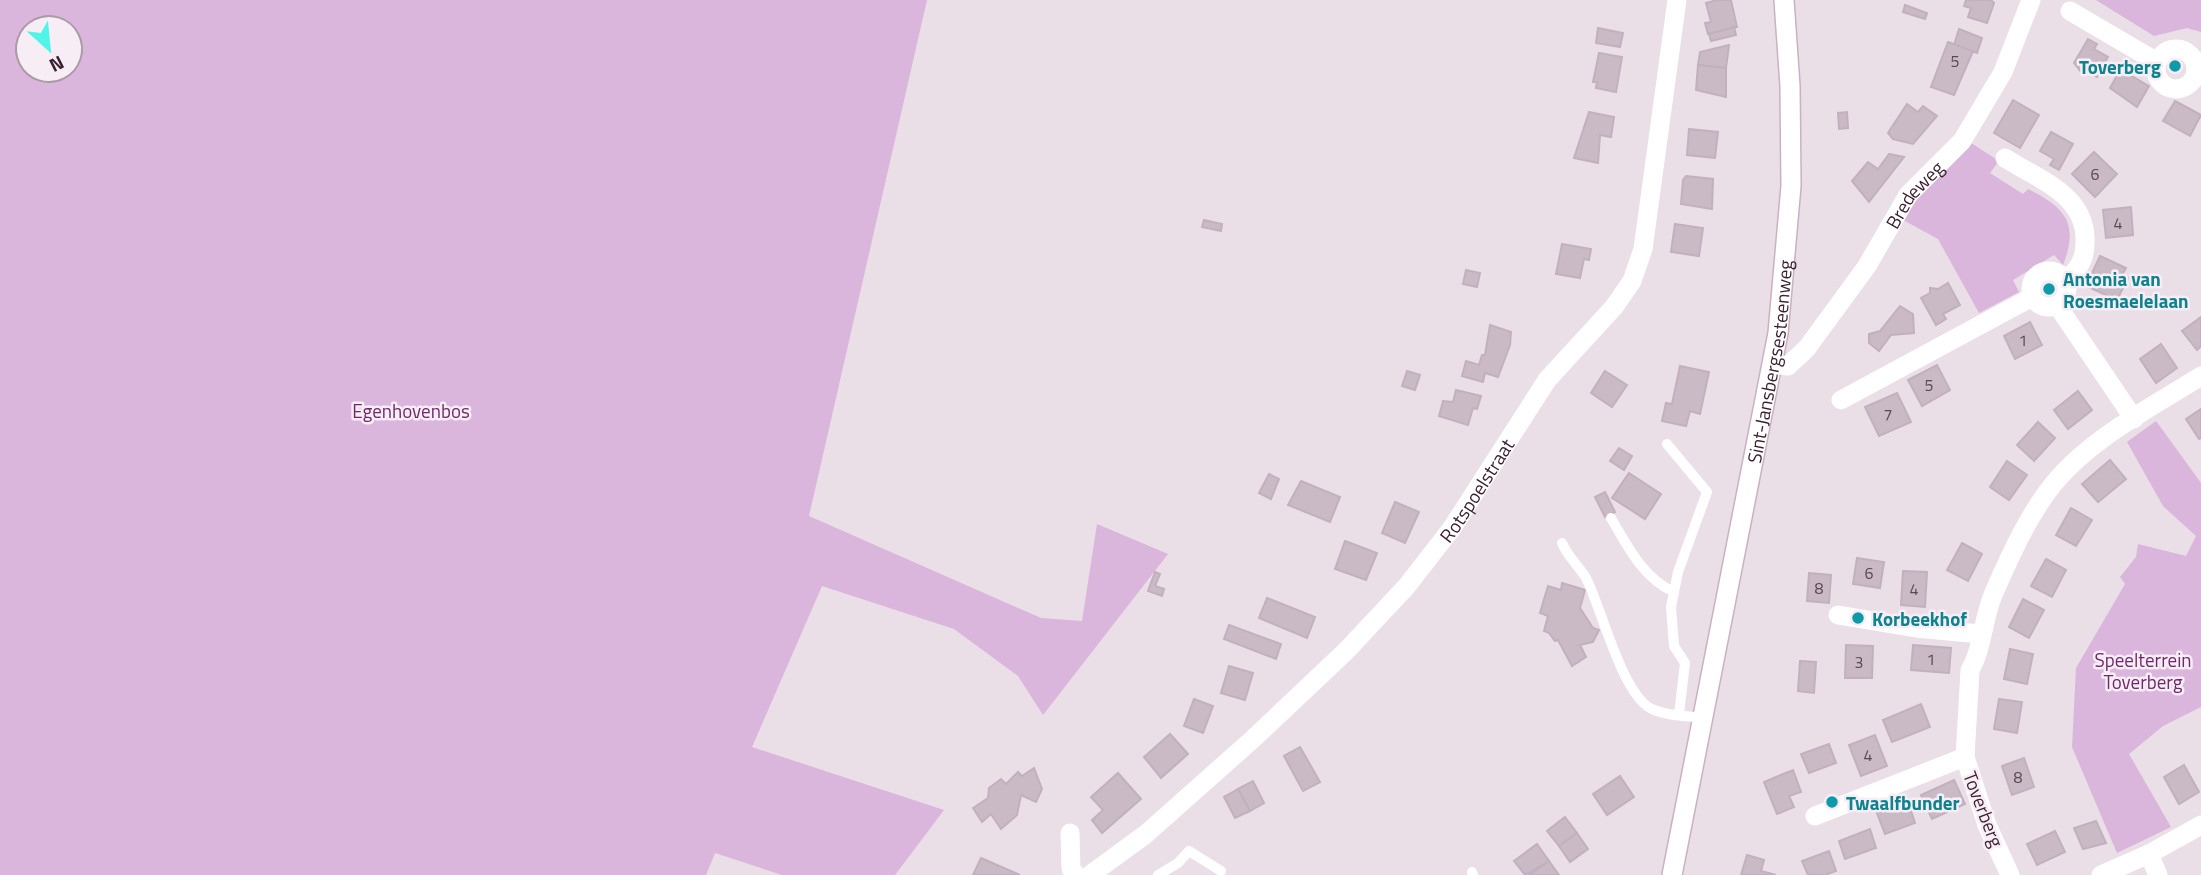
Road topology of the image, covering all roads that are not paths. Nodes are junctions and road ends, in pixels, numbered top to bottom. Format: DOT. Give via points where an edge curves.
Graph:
graph roads {
  1 [pos="1677,0"];
  2 [pos="1784,0"];
  3 [pos="2031,0"];
  4 [pos="2070,11"];
  5 [pos="2157,62"];
  6 [pos="2197,84"];
  7 [pos="2005,158"];
  8 [pos="2065,280"];
  9 [pos="2032,297"];
  10 [pos="2057,305"];
  11 [pos="1773,364"];
  12 [pos="2201,376"];
  13 [pos="1841,400"];
  14 [pos="2134,419"];
  15 [pos="1667,444"];
  16 [pos="1611,518"];
  17 [pos="1562,543"];
  18 [pos="1674,592"];
  19 [pos="1838,615"];
  20 [pos="1980,634"];
  21 [pos="1679,714"];
  22 [pos="1704,718"];
  23 [pos="1965,757"];
  24 [pos="1815,816"];
  25 [pos="2201,825"];
  26 [pos="1070,833"];
  27 [pos="2149,854"];
  28 [pos="1220,871"];
  29 [pos="1076,875"];
  30 [pos="1090,875"];
  31 [pos="1158,875"];
  32 [pos="1672,875"];
  33 [pos="2010,875"];
  34 [pos="2101,875"];
  35 [pos="2158,875"];
  1 -- 30 [label="street, Rotspoelstraat" via="1643,249 1632,281 1547,380 1452,527 1406,587 1346,651 1234,756 1146,834"];
  2 -- 11 [label="street, Sint-Jansbergsesteenweg" via="1791,186"];
  3 -- 11 [label="street, Bredeweg" via="2003,72 1962,141 1908,195 1867,266 1807,348 1788,366"];
  4 -- 5 [label="street"];
  5 -- 6 [label="street" via="2158,78 2166,86 2178,89"];
  5 -- 6 [label="street" via="2167,51 2186,51 2197,67"];
  7 -- 8 [label="street" via="2065,195 2084,219 2084,257"];
  8 -- 9 [label="street" via="2052,270 2041,272 2030,285"];
  8 -- 10 [label="street" via="2066,294"];
  9 -- 10 [label="street" via="2043,306"];
  9 -- 13 [label="street"];
  10 -- 14 [label="street"];
  11 -- 22 [label="street, Sint-Jansbergsesteenweg"];
  12 -- 14 [label="street, Toverberg"];
  14 -- 20 [label="street, Toverberg" via="2079,458 2054,483 1992,597"];
  15 -- 18 [label="lane" via="1707,492"];
  16 -- 18 [label="lane" via="1648,574"];
  17 -- 21 [label="lane" via="1569,560 1585,577 1639,698 1650,708"];
  18 -- 21 [label="lane" via="1674,646 1685,663"];
  19 -- 20 [label="street"];
  20 -- 23 [label="street, Toverberg" via="1970,670"];
  21 -- 22 [label="lane"];
  22 -- 32 [label="street, Sint-Jansbergsesteenweg"];
  23 -- 24 [label="street"];
  23 -- 33 [label="street, Toverberg" via="1987,825"];
  25 -- 27 [label="street"];
  26 -- 29 [label="street" via="1071,869"];
  27 -- 34 [label="street"];
  27 -- 35 [label="street"];
  28 -- 31 [label="lane" via="1189,851"];
}
